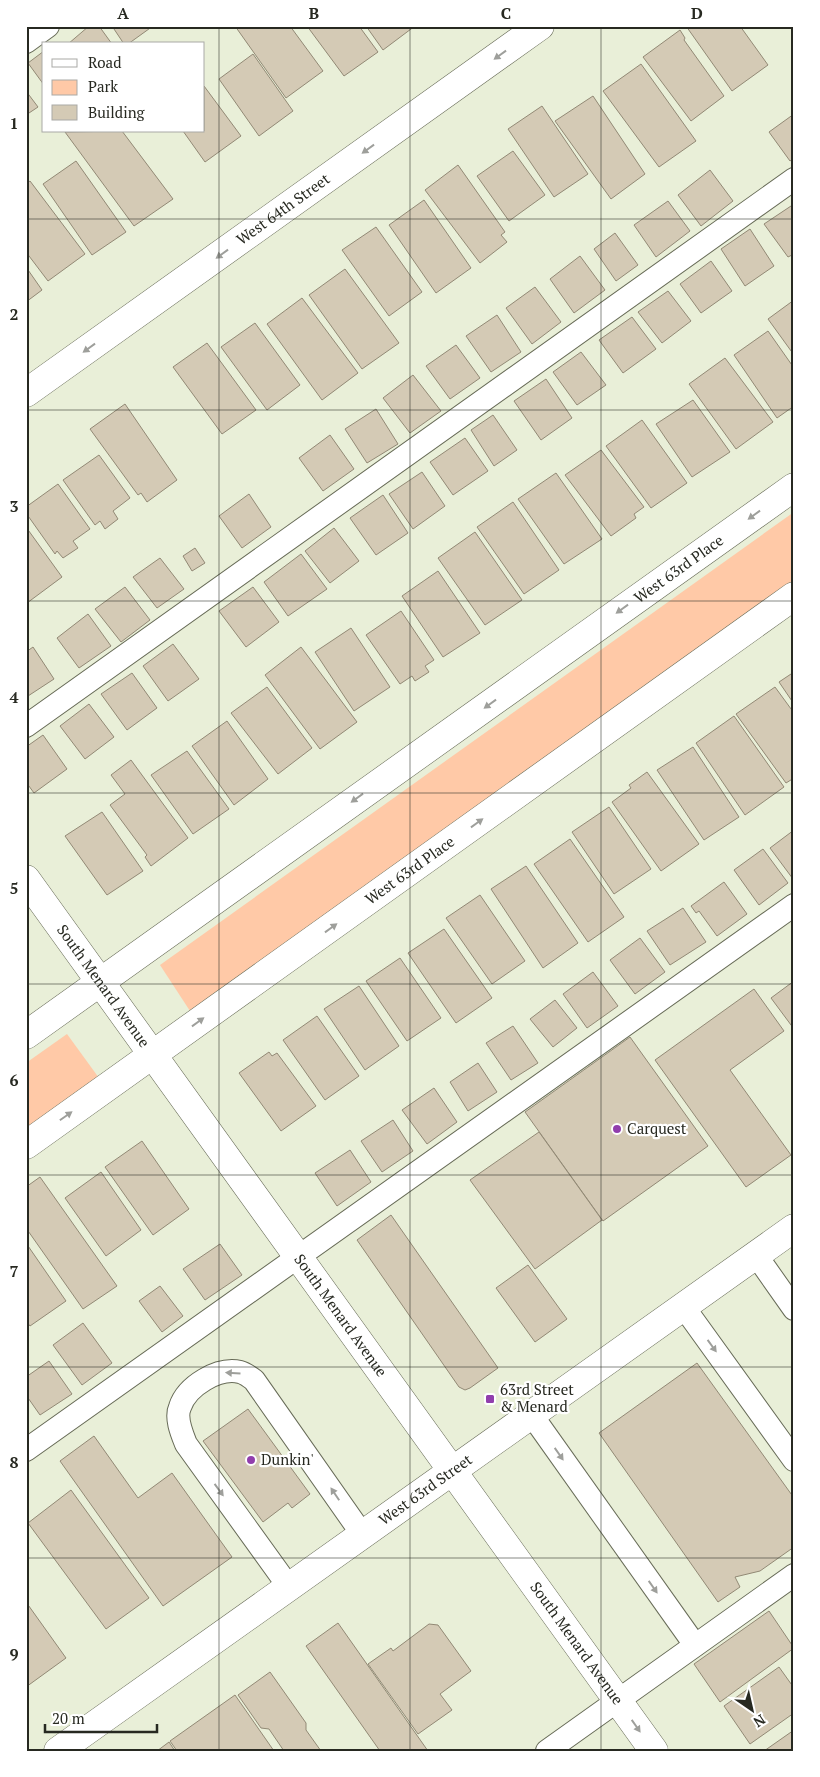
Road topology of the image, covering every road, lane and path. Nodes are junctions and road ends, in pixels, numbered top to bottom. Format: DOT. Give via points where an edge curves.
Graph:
graph roads {
  1 [pos="48,26"];
  2 [pos="540,26"];
  3 [pos="26,42"];
  4 [pos="794,179"];
  5 [pos="26,393"];
  6 [pos="794,486"];
  7 [pos="794,596"];
  8 [pos="26,726"];
  9 [pos="26,879"];
  10 [pos="794,905"];
  11 [pos="100,982"];
  12 [pos="26,1035"];
  13 [pos="153,1055"];
  14 [pos="26,1145"];
  15 [pos="794,1228"];
  16 [pos="756,1255"];
  17 [pos="299,1256"];
  18 [pos="684,1306"];
  19 [pos="794,1309"];
  20 [pos="531,1414"];
  21 [pos="26,1450"];
  22 [pos="794,1460"];
  23 [pos="452,1471"];
  24 [pos="362,1534"];
  25 [pos="794,1575"];
  26 [pos="289,1587"];
  27 [pos="695,1645"];
  28 [pos="618,1700"];
  29 [pos="58,1751"];
  30 [pos="547,1751"];
  31 [pos="654,1751"];
  1 -- 3 [label="lane"];
  2 -- 5 [label="street, West 64th Street, one-way"];
  4 -- 8 [label="lane"];
  6 -- 11 [label="street, West 63rd Place, one-way"];
  13 -- 7 [label="street, West 63rd Place, one-way"];
  9 -- 11 [label="street, South Menard Avenue"];
  10 -- 17 [label="lane"];
  11 -- 12 [label="street, West 63rd Place"];
  11 -- 13 [label="street, South Menard Avenue"];
  14 -- 13 [label="street, West 63rd Place, one-way"];
  13 -- 17 [label="street, South Menard Avenue"];
  15 -- 16 [label="street, West 63rd Street"];
  16 -- 18 [label="street, West 63rd Street"];
  16 -- 19 [label="lane"];
  17 -- 21 [label="lane"];
  17 -- 23 [label="street, South Menard Avenue"];
  18 -- 20 [label="street, West 63rd Street"];
  18 -- 22 [label="lane, one-way"];
  20 -- 23 [label="street, West 63rd Street"];
  20 -- 27 [label="lane, one-way"];
  23 -- 24 [label="street, West 63rd Street"];
  23 -- 28 [label="street, South Menard Avenue"];
  24 -- 26 [label="street, West 63rd Street"];
  24 -- 26 [label="lane, one-way" via="254,1380 240,1372 222,1372 188,1392 179,1408 180,1428 186,1444"];
  25 -- 27 [label="lane"];
  26 -- 29 [label="street, West 63rd Street"];
  27 -- 28 [label="lane"];
  28 -- 30 [label="lane"];
  28 -- 31 [label="street, South Menard Avenue, one-way"];
}
